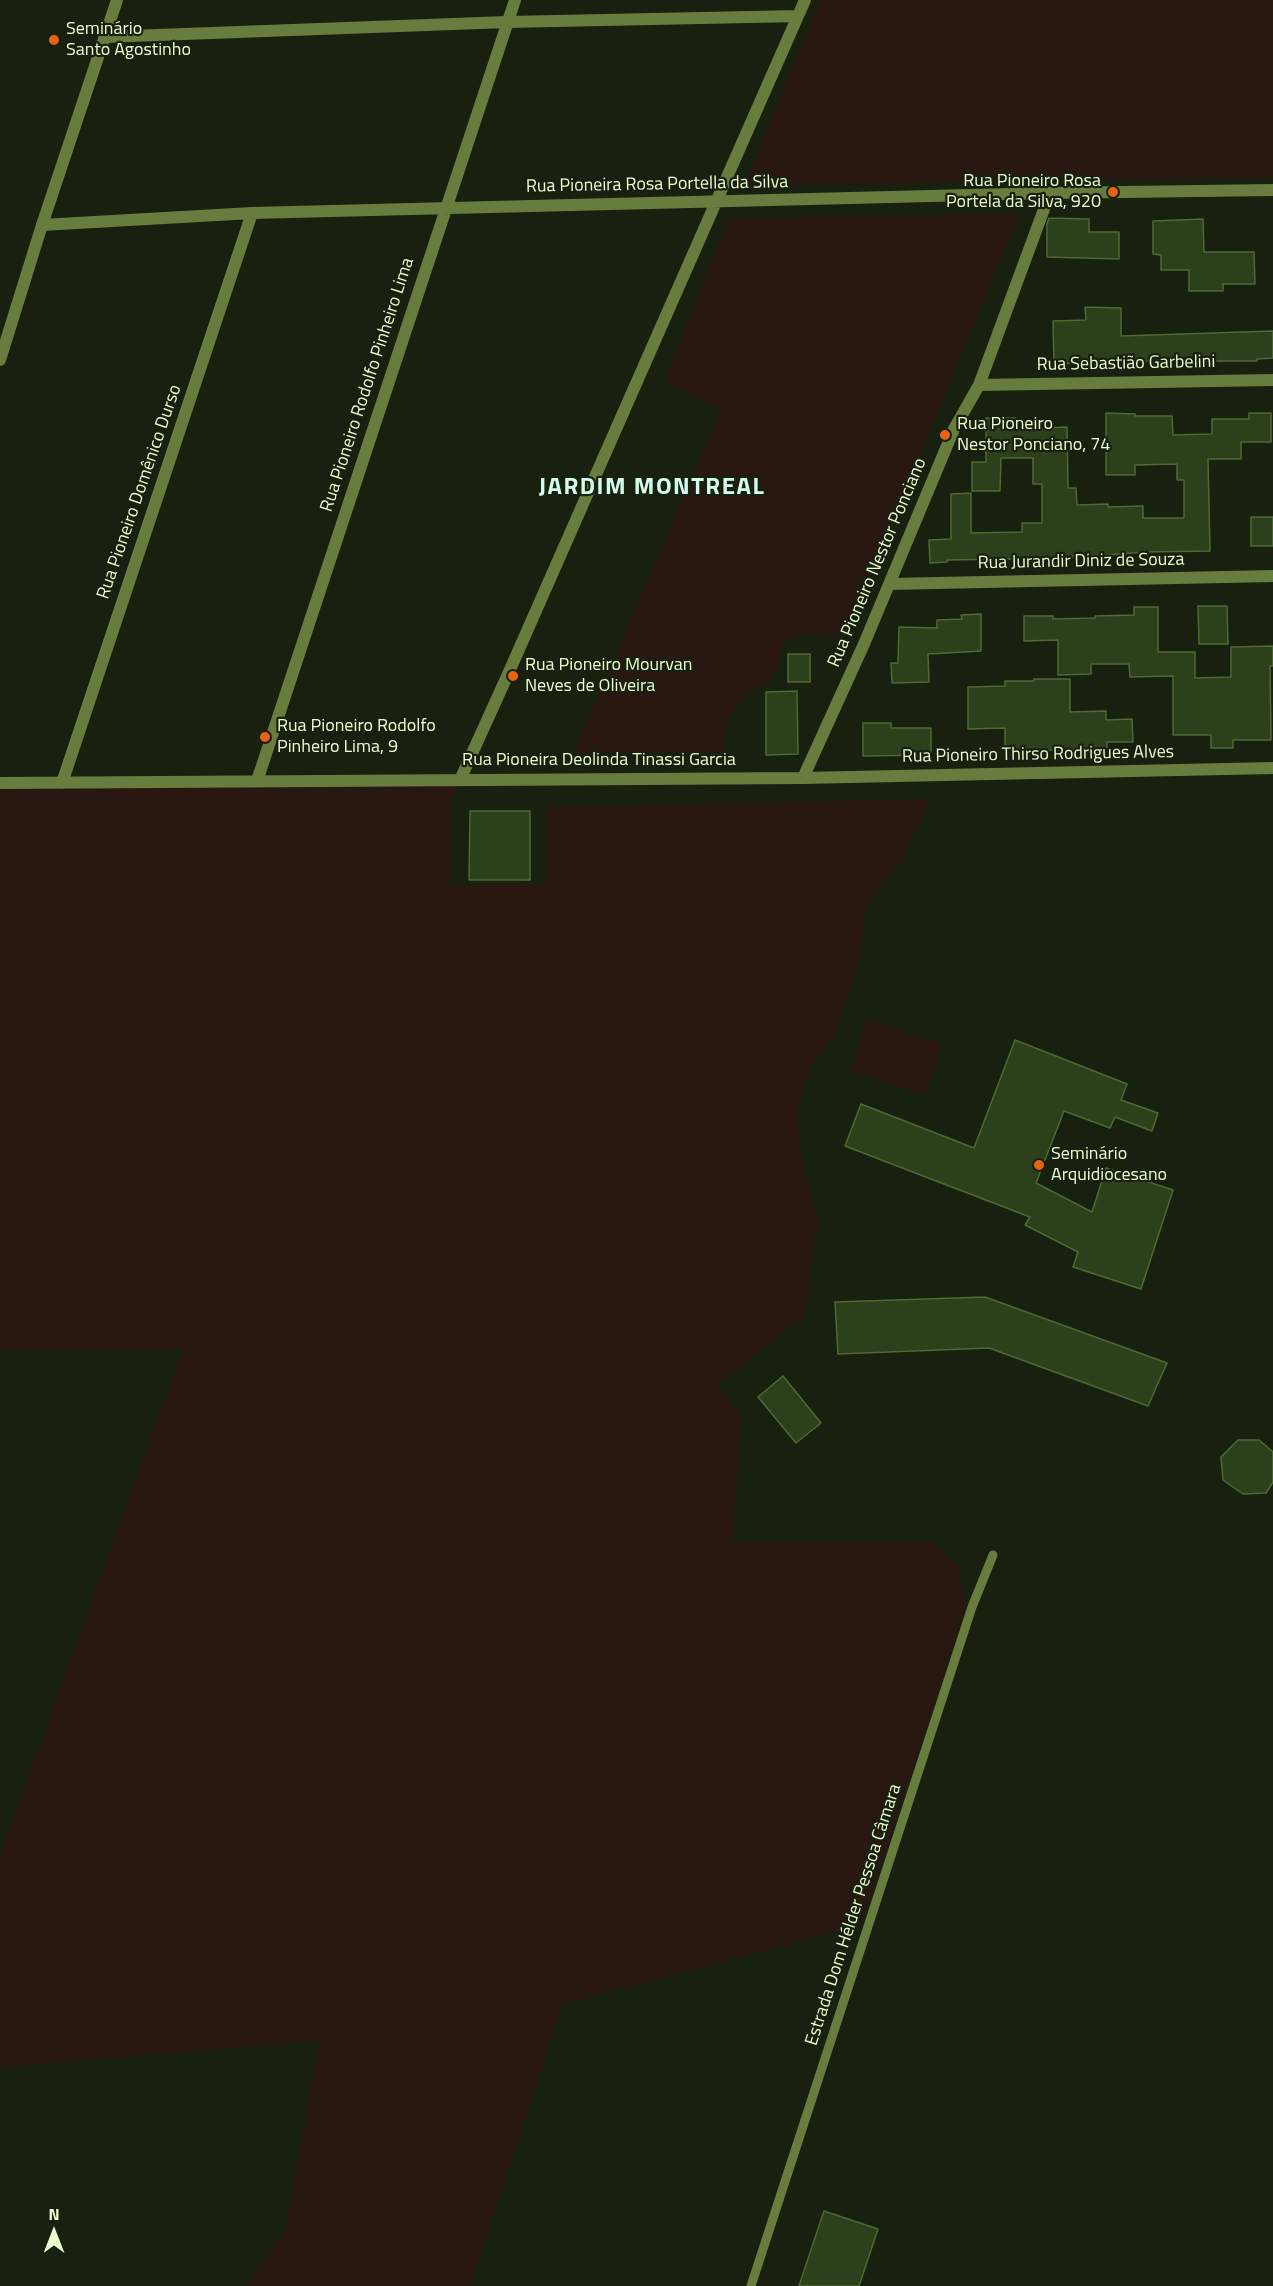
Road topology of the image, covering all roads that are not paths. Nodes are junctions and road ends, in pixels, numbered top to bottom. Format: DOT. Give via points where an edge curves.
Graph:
graph roads {
  1 [pos="117,0"];
  2 [pos="515,0"];
  3 [pos="805,0"];
  4 [pos="798,16"];
  5 [pos="507,22"];
  6 [pos="104,37"];
  7 [pos="1273,190"];
  8 [pos="1050,193"];
  9 [pos="717,202"];
  10 [pos="445,208"];
  11 [pos="252,213"];
  12 [pos="42,225"];
  13 [pos="0,360"];
  14 [pos="1273,380"];
  15 [pos="979,385"];
  16 [pos="1273,576"];
  17 [pos="889,584"];
  18 [pos="1273,768"];
  19 [pos="803,778"];
  20 [pos="460,780"];
  21 [pos="256,781"];
  22 [pos="0,783"];
  23 [pos="62,783"];
  24 [pos="993,1555"];
  25 [pos="751,2286"];
  1 -- 6 [label="street"];
  2 -- 5 [label="street, Rua Pioneiro Rodolfo Pinheiro Lima"];
  3 -- 4 [label="street"];
  4 -- 5 [label="street"];
  4 -- 9 [label="street"];
  5 -- 6 [label="street"];
  5 -- 10 [label="street, Rua Pioneiro Rodolfo Pinheiro Lima"];
  6 -- 12 [label="street"];
  7 -- 8 [label="street, Rua Pioneira Rosa Portella da Silva"];
  8 -- 9 [label="street, Rua Pioneira Rosa Portella da Silva"];
  8 -- 15 [label="street, Rua Pioneiro Nestor Ponciano"];
  9 -- 10 [label="street, Rua Pioneira Rosa Portella da Silva"];
  9 -- 20 [label="street"];
  10 -- 11 [label="street, Rua Pioneira Rosa Portella da Silva"];
  10 -- 21 [label="street, Rua Pioneiro Rodolfo Pinheiro Lima"];
  11 -- 12 [label="street, Rua Pioneira Rosa Portella da Silva"];
  11 -- 23 [label="street, Rua Pioneiro Domênico Durso"];
  12 -- 13 [label="street"];
  14 -- 15 [label="street, Rua Sebastião Garbelini"];
  15 -- 17 [label="street, Rua Pioneiro Nestor Ponciano" via="954,429"];
  16 -- 17 [label="street, Rua Jurandir Diniz de Souza"];
  17 -- 19 [label="street, Rua Pioneiro Nestor Ponciano"];
  18 -- 19 [label="street, Rua Pioneiro Thirso Rodrigues Alves"];
  19 -- 20 [label="street, Rua Pioneira Deolinda Tinassi Garcia"];
  20 -- 21 [label="street, Rua Pioneira Deolinda Tinassi Garcia"];
  21 -- 23 [label="street, Rua Pioneira Deolinda Tinassi Garcia"];
  22 -- 23 [label="street, Rua Pioneira Deolinda Tinassi Garcia"];
  24 -- 25 [label="lane, Estrada Dom Hélder Pessoa Câmara" via="972,1607"];
}
